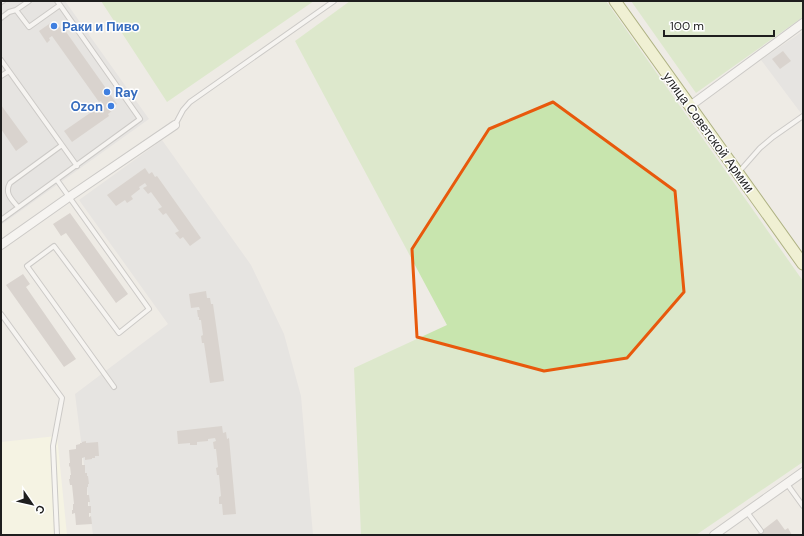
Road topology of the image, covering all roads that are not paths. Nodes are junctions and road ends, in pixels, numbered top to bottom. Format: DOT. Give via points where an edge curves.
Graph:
graph roads {
  1 [pos="29,1"];
  2 [pos="334,1"];
  3 [pos="615,1"];
  4 [pos="59,3"];
  5 [pos="16,10"];
  6 [pos="1,18"];
  7 [pos="803,23"];
  8 [pos="1,60"];
  9 [pos="8,71"];
  10 [pos="1,76"];
  11 [pos="690,106"];
  12 [pos="803,116"];
  13 [pos="175,125"];
  14 [pos="62,145"];
  15 [pos="77,166"];
  16 [pos="738,173"];
  17 [pos="57,180"];
  18 [pos="69,197"];
  19 [pos="18,207"];
  20 [pos="1,220"];
  21 [pos="1,245"];
  22 [pos="803,264"];
  23 [pos="1,314"];
  24 [pos="114,387"];
  25 [pos="803,472"];
  26 [pos="787,483"];
  27 [pos="803,506"];
  28 [pos="747,512"];
  29 [pos="761,531"];
  30 [pos="57,535"];
  31 [pos="714,535"];
  1 -- 5 [label="lane"];
  2 -- 13 [label="lane" via="190,102"];
  3 -- 11 [label="main road, улица Советской Армии"];
  4 -- 5 [label="lane" via="29,27"];
  4 -- 15 [label="lane" via="140,119"];
  5 -- 6 [label="lane"];
  7 -- 11 [label="street"];
  8 -- 9 [label="lane"];
  9 -- 10 [label="lane"];
  9 -- 14 [label="lane"];
  11 -- 16 [label="main road, улица Советской Армии"];
  12 -- 16 [label="lane" via="765,144"];
  13 -- 18 [label="street"];
  14 -- 15 [label="lane"];
  14 -- 19 [label="lane" via="10,183 7,191"];
  15 -- 17 [label="lane"];
  16 -- 22 [label="main road, улица Советской Армии" via="797,251"];
  17 -- 18 [label="lane"];
  17 -- 19 [label="lane"];
  18 -- 21 [label="street"];
  18 -- 24 [label="lane" via="149,309 118,333 54,246 27,266"];
  19 -- 20 [label="lane"];
  23 -- 30 [label="lane" via="62,398 53,446"];
  25 -- 26 [label="street"];
  26 -- 27 [label="lane"];
  26 -- 28 [label="street"];
  28 -- 29 [label="lane"];
  28 -- 31 [label="street"];
}
